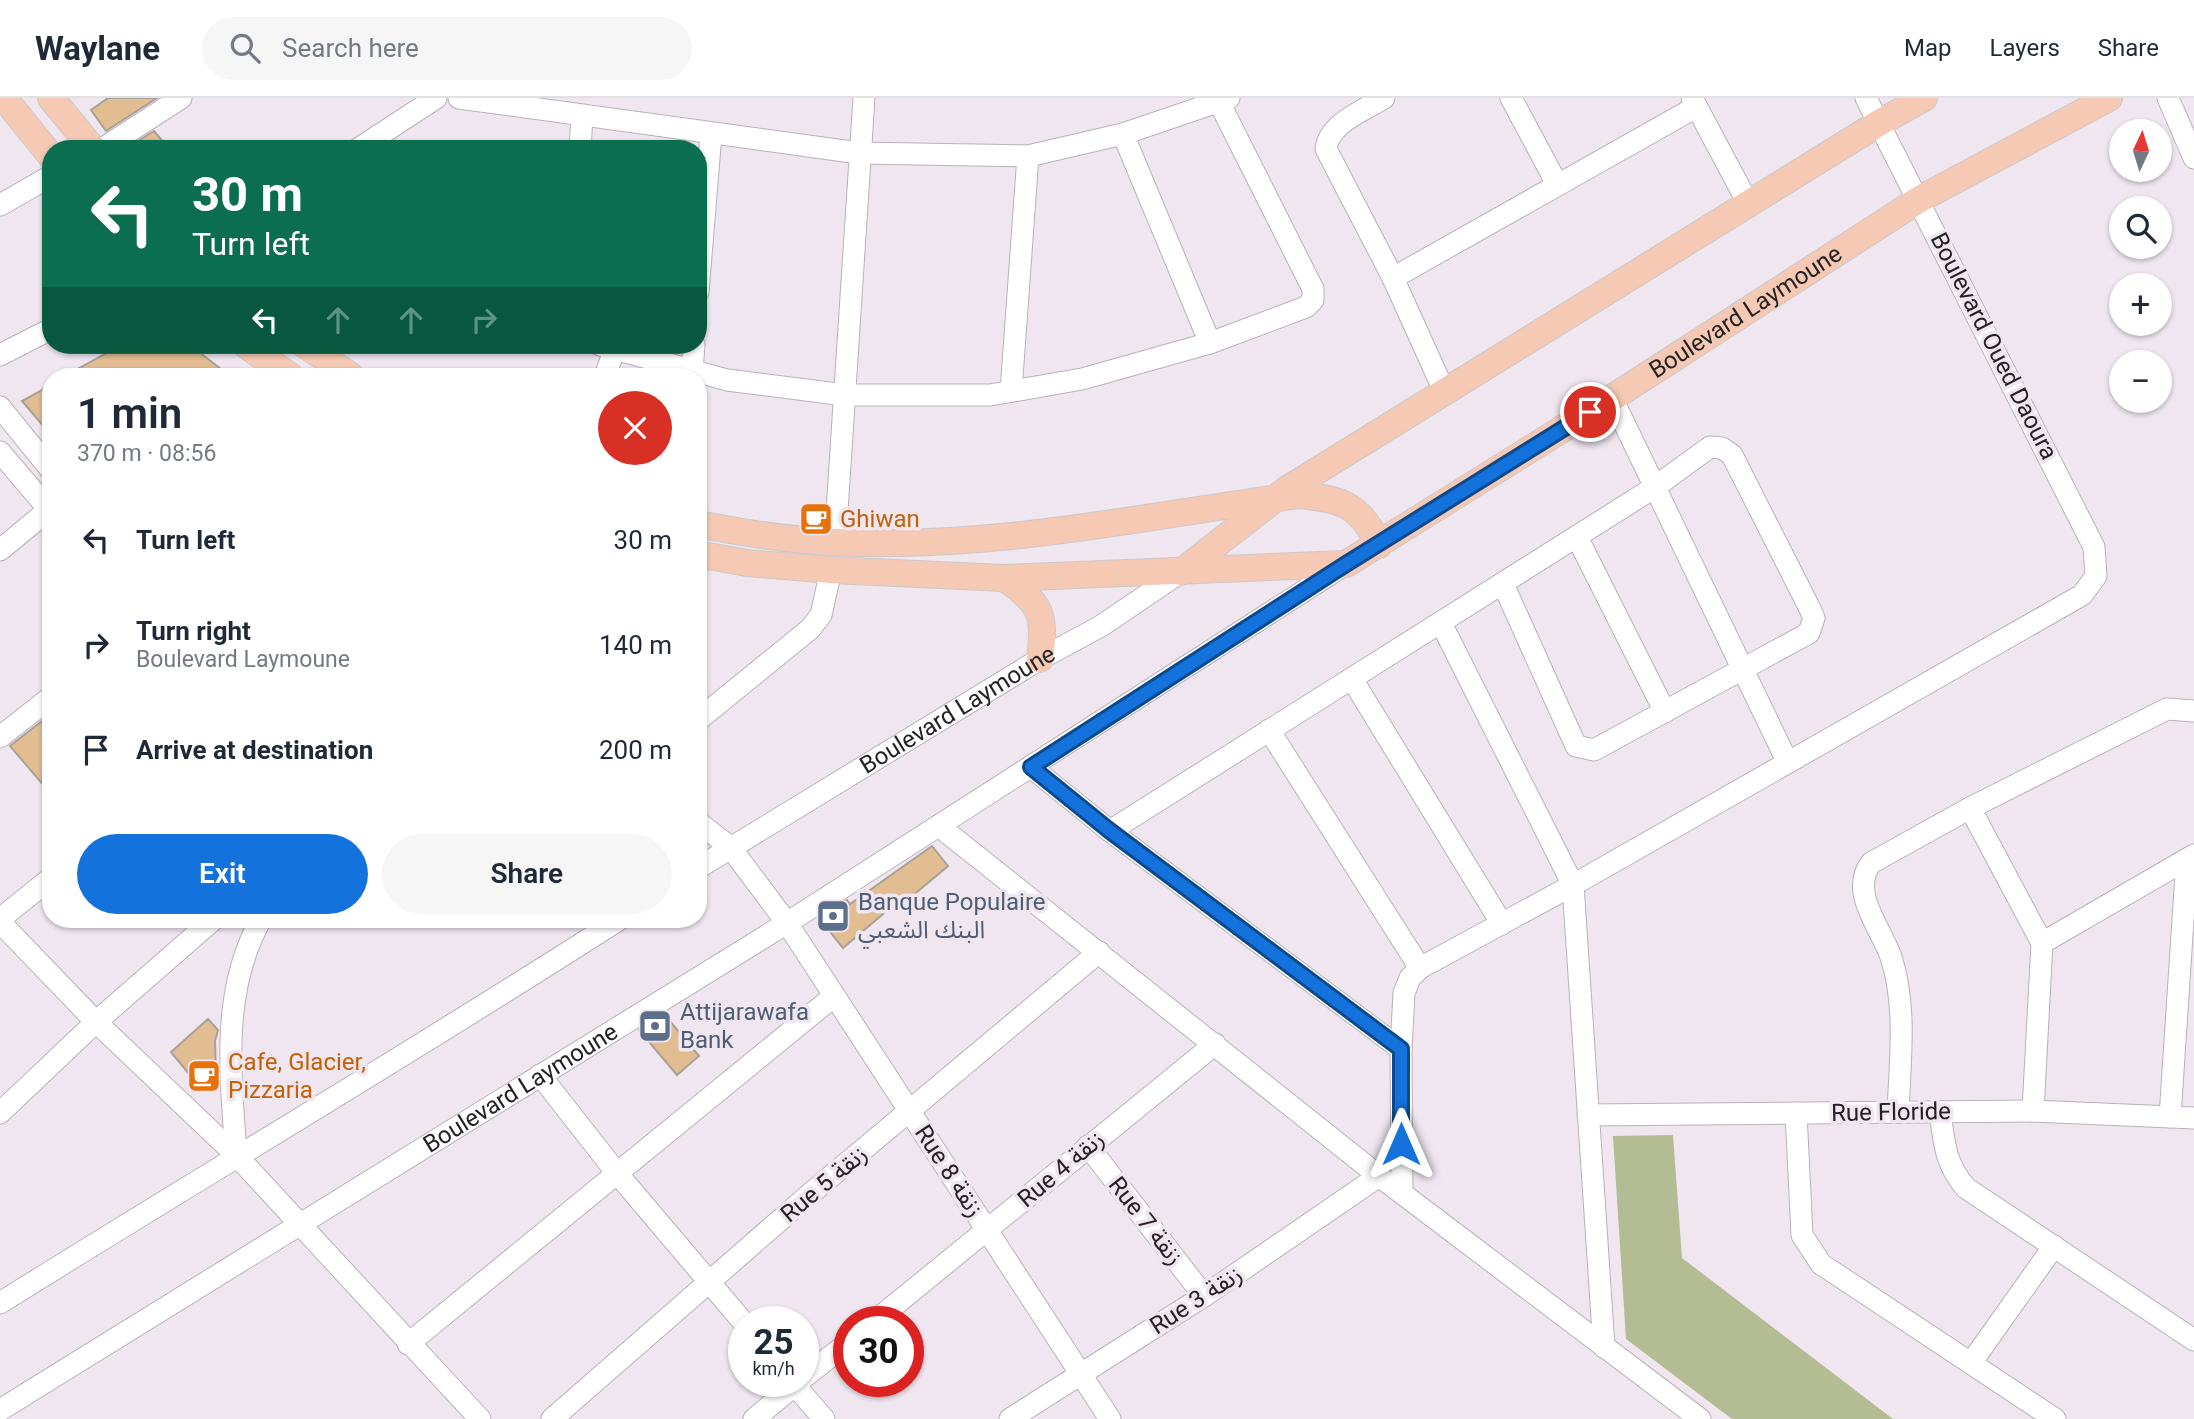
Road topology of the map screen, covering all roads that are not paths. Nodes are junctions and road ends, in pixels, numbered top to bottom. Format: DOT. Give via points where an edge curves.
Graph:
graph roads {
  1 [pos="4,98"];
  2 [pos="51,98"];
  3 [pos="181,98"];
  4 [pos="436,98"];
  5 [pos="459,98"];
  6 [pos="863,98"];
  7 [pos="1384,98"];
  8 [pos="1511,98"];
  9 [pos="1867,98"];
  10 [pos="1924,98"];
  11 [pos="2109,98"];
  12 [pos="2168,98"];
  13 [pos="1222,100"];
  14 [pos="1694,102"];
  15 [pos="582,116"];
  16 [pos="1878,122"];
  17 [pos="711,134"];
  18 [pos="1123,134"];
  19 [pos="86,140"];
  20 [pos="116,140"];
  21 [pos="372,140"];
  22 [pos="581,140"];
  23 [pos="42,145"];
  24 [pos="859,153"];
  25 [pos="1028,156"];
  26 [pos="2194,158"];
  27 [pos="42,181"];
  28 [pos="707,183"];
  29 [pos="1557,184"];
  30 [pos="1920,199"];
  31 [pos="0,205"];
  32 [pos="1749,205"];
  33 [pos="1393,278"];
  34 [pos="42,334"];
  35 [pos="1210,343"];
  36 [pos="258,354"];
  37 [pos="318,354"];
  38 [pos="629,354"];
  39 [pos="0,355"];
  40 [pos="278,368"];
  41 [pos="339,368"];
  42 [pos="681,368"];
  43 [pos="707,375"];
  44 [pos="1012,391"];
  45 [pos="1446,393"];
  46 [pos="845,395"];
  47 [pos="1612,398"];
  48 [pos="0,407"];
  49 [pos="0,452"];
  50 [pos="42,459"];
  51 [pos="1656,487"];
  52 [pos="1275,498"];
  53 [pos="42,501"];
  54 [pos="42,517"];
  55 [pos="707,525"];
  56 [pos="1577,537"];
  57 [pos="835,542"];
  58 [pos="1379,545"];
  59 [pos="0,551"];
  60 [pos="707,556"];
  61 [pos="1346,564"];
  62 [pos="831,570"];
  63 [pos="1181,572"];
  64 [pos="1004,578"];
  65 [pos="1503,584"];
  66 [pos="1441,623"];
  67 [pos="1040,659"];
  68 [pos="1742,669"];
  69 [pos="1352,678"];
  70 [pos="42,703"];
  71 [pos="2194,711"];
  72 [pos="1665,712"];
  73 [pos="707,713"];
  74 [pos="1269,730"];
  75 [pos="0,737"];
  76 [pos="1787,761"];
  77 [pos="1031,767"];
  78 [pos="1970,808"];
  79 [pos="940,827"];
  80 [pos="707,829"];
  81 [pos="1110,831"];
  82 [pos="730,848"];
  83 [pos="2191,857"];
  84 [pos="707,862"];
  85 [pos="42,885"];
  86 [pos="1573,886"];
  87 [pos="0,920"];
  88 [pos="787,923"];
  89 [pos="1502,924"];
  90 [pos="204,928"];
  91 [pos="256,928"];
  92 [pos="606,928"];
  93 [pos="2042,943"];
  94 [pos="1099,952"];
  95 [pos="1420,968"];
  96 [pos="833,997"];
  97 [pos="96,1022"];
  98 [pos="1215,1044"];
  99 [pos="1401,1049"];
  100 [pos="540,1075"];
  101 [pos="2033,1111"];
  102 [pos="911,1112"];
  103 [pos="1898,1112"];
  104 [pos="1940,1112"];
  105 [pos="0,1113"];
  106 [pos="1796,1113"];
  107 [pos="1588,1115"];
  108 [pos="2171,1117"];
  109 [pos="2194,1118"];
  110 [pos="1088,1146"];
  111 [pos="236,1155"];
  112 [pos="616,1172"];
  113 [pos="1379,1176"];
  114 [pos="1402,1192"];
  115 [pos="299,1226"];
  116 [pos="988,1230"];
  117 [pos="2054,1246"];
  118 [pos="710,1282"];
  119 [pos="1205,1296"];
  120 [pos="0,1303"];
  121 [pos="730,1306"];
  122 [pos="894,1306"];
  123 [pos="2194,1340"];
  124 [pos="408,1344"];
  125 [pos="1604,1347"];
  126 [pos="1970,1363"];
  127 [pos="1081,1373"];
  128 [pos="779,1397"];
  129 [pos="808,1397"];
  130 [pos="0,1410"];
  131 [pos="480,1419"];
  132 [pos="552,1419"];
  133 [pos="754,1419"];
  134 [pos="824,1419"];
  135 [pos="1010,1419"];
  136 [pos="1110,1419"];
  137 [pos="1700,1419"];
  138 [pos="2055,1419"];
  1 -- 23 [label="main road"];
  2 -- 19 [label="main road"];
  3 -- 20 [label="street"];
  4 -- 21 [label="street"];
  5 -- 15 [label="street"];
  6 -- 24 [label="street"];
  7 -- 33 [label="street" via="1336,128 1326,149"];
  8 -- 29 [label="street"];
  9 -- 16 [label="street, Boulevard Oued Daoura"];
  10 -- 16 [label="main road"];
  11 -- 30 [label="main road, Boulevard Laymoune"];
  12 -- 26 [label="street"];
  13 -- 18 [label="street"];
  13 -- 35 [label="street" via="1313,289 1313,300 1306,307"];
  14 -- 29 [label="street"];
  14 -- 32 [label="street"];
  15 -- 17 [label="street"];
  15 -- 22 [label="street"];
  16 -- 30 [label="street, Boulevard Oued Daoura"];
  16 -- 32 [label="main road"];
  17 -- 24 [label="street"];
  17 -- 28 [label="street"];
  18 -- 25 [label="street"];
  18 -- 35 [label="street"];
  24 -- 25 [label="street"];
  24 -- 46 [label="street"];
  25 -- 44 [label="street"];
  27 -- 31 [label="street"];
  29 -- 33 [label="street"];
  30 -- 47 [label="main road, Boulevard Laymoune"];
  30 -- 76 [label="street, Boulevard Oued Daoura" via="2094,547 2096,576 2082,595"];
  32 -- 45 [label="main road"];
  33 -- 45 [label="street"];
  34 -- 39 [label="street"];
  35 -- 44 [label="street" via="1083,379"];
  36 -- 40 [label="main road"];
  37 -- 41 [label="main road"];
  38 -- 42 [label="street"];
  43 -- 46 [label="street"];
  44 -- 46 [label="street"];
  45 -- 52 [label="main road"];
  46 -- 57 [label="street"];
  47 -- 51 [label="street"];
  47 -- 58 [label="main road, Boulevard Laymoune"];
  48 -- 50 [label="street"];
  49 -- 53 [label="street"];
  51 -- 56 [label="street"];
  51 -- 68 [label="street"];
  51 -- 68 [label="street" via="1710,447 1731,455 1810,609 1814,618 1809,633"];
  52 -- 57 [label="main road" via="971,539"];
  52 -- 58 [label="main road" via="1311,496 1348,505 1363,515"];
  52 -- 63 [label="main road"];
  54 -- 59 [label="street"];
  55 -- 57 [label="main road"];
  56 -- 65 [label="street"];
  56 -- 72 [label="street"];
  58 -- 61 [label="main road, Boulevard Laymoune"];
  60 -- 62 [label="main road"];
  61 -- 63 [label="main road"];
  61 -- 77 [label="street, Boulevard Laymoune"];
  62 -- 64 [label="main road"];
  62 -- 73 [label="street" via="821,615 810,629"];
  63 -- 64 [label="main road"];
  63 -- 67 [label="street, Boulevard Laymoune" via="1101,626"];
  64 -- 67 [label="main road" via="1026,592 1042,615"];
  65 -- 66 [label="street"];
  65 -- 72 [label="street" via="1576,746 1594,750"];
  66 -- 69 [label="street"];
  66 -- 86 [label="street"];
  67 -- 82 [label="street, Boulevard Laymoune"];
  68 -- 72 [label="street"];
  68 -- 76 [label="street"];
  69 -- 74 [label="street"];
  69 -- 89 [label="street"];
  70 -- 75 [label="street"];
  71 -- 78 [label="street" via="2167,709"];
  74 -- 81 [label="street"];
  74 -- 95 [label="street"];
  76 -- 86 [label="street"];
  77 -- 79 [label="street, Boulevard Laymoune"];
  77 -- 81 [label="street"];
  78 -- 93 [label="street"];
  78 -- 103 [label="street" via="1877,858 1863,877 1863,892 1890,955 1899,991"];
  79 -- 88 [label="street, Boulevard Laymoune"];
  79 -- 94 [label="street"];
  80 -- 82 [label="street, Rue 8 زنقة"];
  81 -- 99 [label="street"];
  82 -- 84 [label="street, Boulevard Laymoune"];
  82 -- 88 [label="street, Rue 8 زنقة"];
  83 -- 93 [label="street"];
  83 -- 108 [label="street"];
  85 -- 87 [label="street"];
  86 -- 89 [label="street"];
  86 -- 107 [label="street"];
  87 -- 97 [label="street"];
  88 -- 96 [label="street, Rue 8 زنقة"];
  88 -- 100 [label="street, Boulevard Laymoune"];
  89 -- 95 [label="street"];
  90 -- 97 [label="street"];
  91 -- 111 [label="street" via="233,995 229,1048"];
  92 -- 111 [label="street"];
  93 -- 101 [label="street"];
  94 -- 98 [label="street"];
  94 -- 102 [label="street, Rue 5 زنقة"];
  95 -- 99 [label="street" via="1404,993"];
  96 -- 102 [label="street, Rue 8 زنقة"];
  96 -- 112 [label="street"];
  97 -- 105 [label="street"];
  97 -- 111 [label="street"];
  98 -- 110 [label="street, Rue 4 زنقة"];
  98 -- 113 [label="street"];
  99 -- 114 [label="street"];
  100 -- 112 [label="street"];
  100 -- 115 [label="street, Boulevard Laymoune"];
  101 -- 104 [label="street, Rue Floride"];
  101 -- 108 [label="street, Rue Floride"];
  102 -- 116 [label="street, Rue 8 زنقة"];
  102 -- 118 [label="street, Rue 5 زنقة"];
  103 -- 104 [label="street, Rue Floride"];
  103 -- 106 [label="street, Rue Floride"];
  104 -- 117 [label="street" via="1953,1173 1966,1188"];
  106 -- 107 [label="street, Rue Floride"];
  106 -- 126 [label="street" via="1802,1235 1812,1254"];
  107 -- 125 [label="street"];
  108 -- 109 [label="street, Rue Floride"];
  110 -- 116 [label="street, Rue 4 زنقة"];
  110 -- 119 [label="street, Rue 7 زنقة"];
  111 -- 115 [label="street"];
  111 -- 120 [label="street"];
  112 -- 118 [label="street"];
  112 -- 124 [label="street"];
  113 -- 114 [label="street"];
  113 -- 119 [label="street, Rue 3 زنقة"];
  114 -- 125 [label="street"];
  115 -- 124 [label="street"];
  115 -- 130 [label="street, Boulevard Laymoune"];
  116 -- 122 [label="street, Rue 4 زنقة"];
  116 -- 127 [label="street, Rue 8 زنقة"];
  117 -- 123 [label="street"];
  117 -- 126 [label="street"];
  118 -- 121 [label="street"];
  118 -- 132 [label="street, Rue 5 زنقة"];
  119 -- 127 [label="street, Rue 3 زنقة"];
  124 -- 131 [label="street"];
  125 -- 137 [label="street"];
  126 -- 138 [label="street"];
  127 -- 135 [label="street, Rue 3 زنقة"];
  127 -- 136 [label="street, Rue 8 زنقة"];
  128 -- 133 [label="street"];
  129 -- 134 [label="street"];
}
